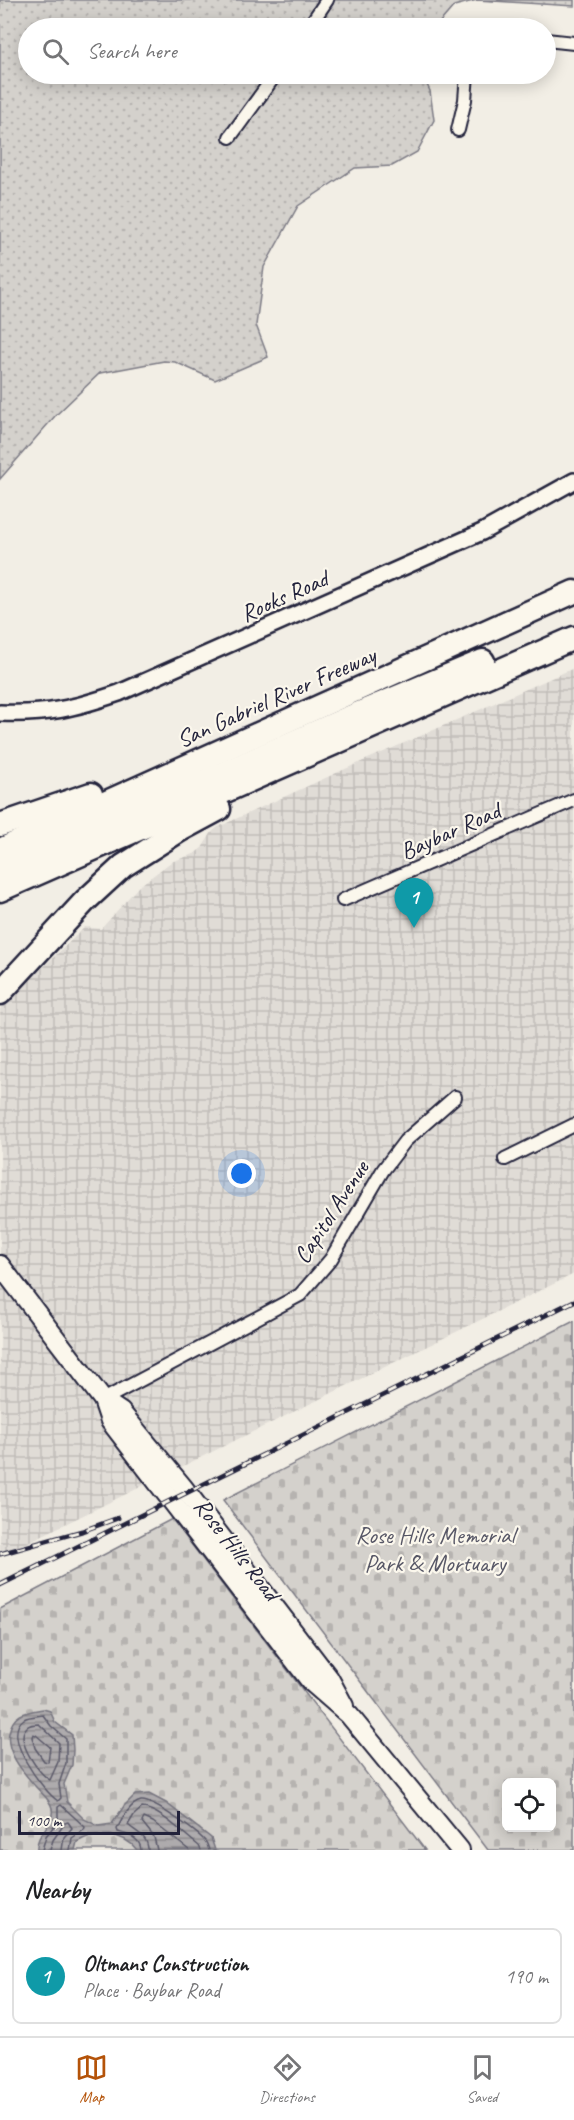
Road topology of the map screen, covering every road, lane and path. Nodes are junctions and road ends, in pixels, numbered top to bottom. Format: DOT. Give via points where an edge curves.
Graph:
graph roads {
  1 [pos="327,0"];
  2 [pos="315,18"];
  3 [pos="556,41"];
  4 [pos="574,43"];
  5 [pos="269,84"];
  6 [pos="466,84"];
  7 [pos="458,130"];
  8 [pos="230,137"];
  9 [pos="574,481"];
  10 [pos="574,592"];
  11 [pos="574,607"];
  12 [pos="574,623"];
  13 [pos="574,638"];
  14 [pos="0,713"];
  15 [pos="354,734"];
  16 [pos="224,750"];
  17 [pos="574,800"];
  18 [pos="0,825"];
  19 [pos="50,827"];
  20 [pos="0,850"];
  21 [pos="0,872"];
  22 [pos="0,890"];
  23 [pos="344,900"];
  24 [pos="0,993"];
  25 [pos="455,1097"];
  26 [pos="574,1125"];
  27 [pos="505,1159"];
  28 [pos="0,1265"];
  29 [pos="103,1400"];
  30 [pos="460,1850"];
  1 -- 2 [label="street"];
  3 -- 4 [label="street"];
  5 -- 8 [label="street"];
  6 -- 7 [label="street"];
  9 -- 14 [label="street, Rooks Road" via="482,532 119,693 76,708"];
  10 -- 16 [label="highway, San Gabriel River Freeway"];
  11 -- 19 [label="highway" via="81,828"];
  12 -- 21 [label="highway" via="347,718"];
  13 -- 15 [label="highway"];
  15 -- 22 [label="highway"];
  15 -- 24 [label="highway" via="123,866"];
  16 -- 18 [label="highway"];
  16 -- 19 [label="highway, San Gabriel River Freeway"];
  17 -- 23 [label="street, Baybar Road"];
  19 -- 20 [label="highway, San Gabriel River Freeway"];
  25 -- 29 [label="street, Capitol Avenue" via="405,1141 383,1170 331,1259 300,1295"];
  26 -- 27 [label="street"];
  28 -- 29 [label="main road, Rose Hills Road"];
  29 -- 30 [label="main road, Rose Hills Road" via="110,1421 310,1682 349,1715"];
}
